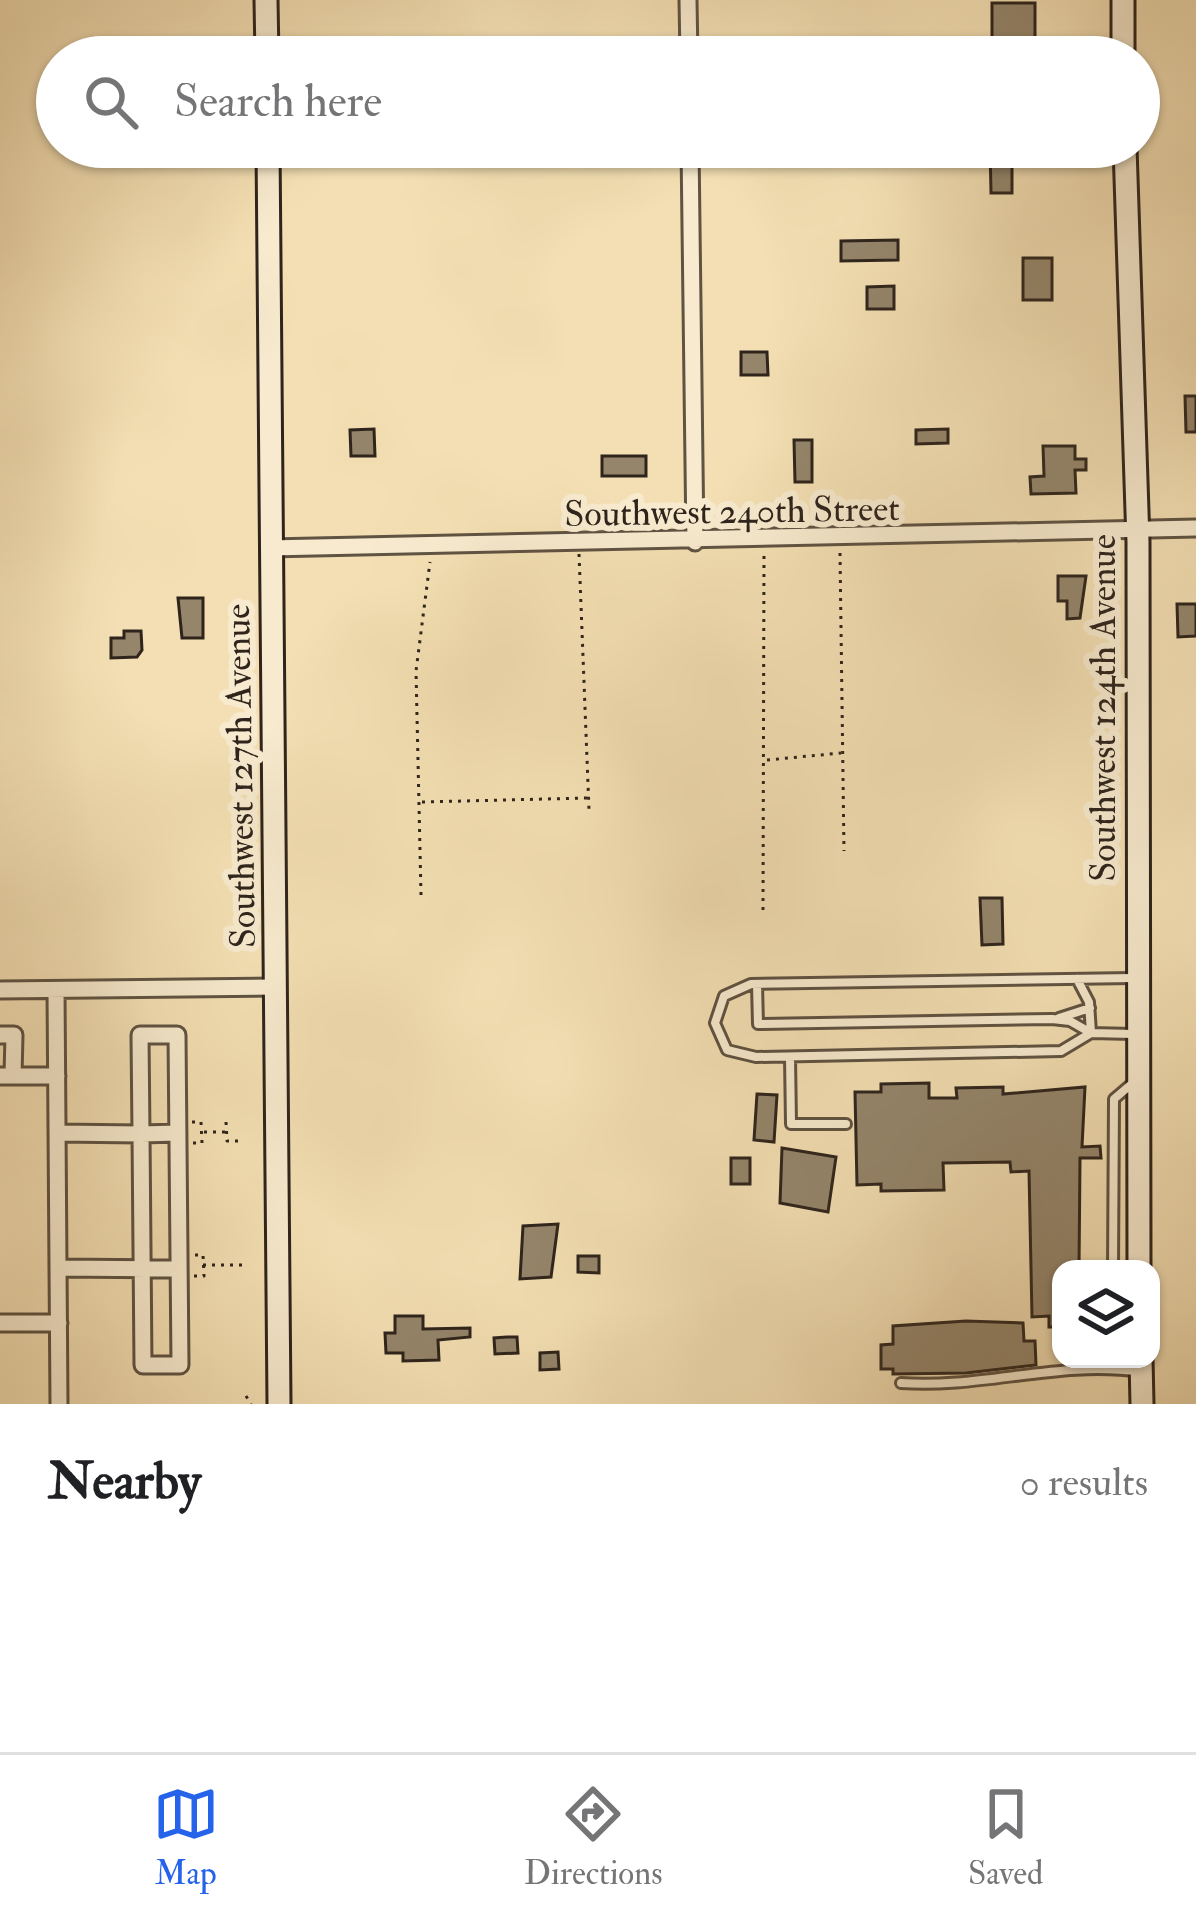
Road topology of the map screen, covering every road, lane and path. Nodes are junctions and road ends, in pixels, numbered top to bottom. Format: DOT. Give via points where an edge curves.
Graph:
graph roads {
  1 [pos="266,0"];
  2 [pos="688,0"];
  3 [pos="1123,0"];
  4 [pos="267,36"];
  5 [pos="689,36"];
  6 [pos="1123,36"];
  7 [pos="268,168"];
  8 [pos="690,168"];
  9 [pos="1125,168"];
  10 [pos="1196,528"];
  11 [pos="1134,529"];
  12 [pos="840,538"];
  13 [pos="764,539"];
  14 [pos="694,542"];
  15 [pos="579,544"];
  16 [pos="430,546"];
  17 [pos="269,548"];
  18 [pos="842,753"];
  19 [pos="763,760"];
  20 [pos="588,798"];
  21 [pos="419,802"];
  22 [pos="589,810"];
  23 [pos="844,851"];
  24 [pos="422,895"];
  25 [pos="763,910"];
  26 [pos="1135,978"];
  27 [pos="1077,979"];
  28 [pos="757,984"];
  29 [pos="276,987"];
  30 [pos="0,990"];
  31 [pos="56,990"];
  32 [pos="1090,1008"];
  33 [pos="1052,1019"];
  34 [pos="1091,1033"];
  35 [pos="1135,1034"];
  36 [pos="0,1036"];
  37 [pos="790,1057"];
  38 [pos="7,1076"];
  39 [pos="57,1076"];
  40 [pos="1136,1081"];
  41 [pos="226,1122"];
  42 [pos="846,1124"];
  43 [pos="202,1132"];
  44 [pos="227,1132"];
  45 [pos="57,1133"];
  46 [pos="183,1133"];
  47 [pos="141,1134"];
  48 [pos="242,1141"];
  49 [pos="1113,1260"];
  50 [pos="1139,1260"];
  51 [pos="203,1265"];
  52 [pos="243,1265"];
  53 [pos="184,1267"];
  54 [pos="58,1268"];
  55 [pos="142,1268"];
  56 [pos="0,1323"];
  57 [pos="59,1323"];
  58 [pos="1099,1368"];
  59 [pos="1141,1368"];
  60 [pos="901,1383"];
  61 [pos="246,1396"];
  62 [pos="59,1404"];
  63 [pos="251,1404"];
  64 [pos="279,1404"];
  65 [pos="1142,1404"];
  1 -- 4 [label="street"];
  2 -- 5 [label="street"];
  3 -- 6 [label="street"];
  7 -- 17 [label="street, Southwest 127th Avenue"];
  8 -- 14 [label="street"];
  9 -- 11 [label="street, Southwest 124th Avenue"];
  10 -- 11 [label="street, Southwest 240th Street"];
  11 -- 12 [label="street, Southwest 240th Street"];
  11 -- 26 [label="street, Southwest 124th Avenue"];
  12 -- 13 [label="street, Southwest 240th Street"];
  12 -- 18 [label="path"];
  13 -- 14 [label="street, Southwest 240th Street"];
  13 -- 19 [label="path"];
  14 -- 15 [label="street, Southwest 240th Street"];
  15 -- 16 [label="street, Southwest 240th Street"];
  15 -- 20 [label="path"];
  16 -- 17 [label="street, Southwest 240th Street"];
  16 -- 21 [label="path" via="416,670"];
  17 -- 29 [label="street, Southwest 127th Avenue"];
  18 -- 19 [label="path"];
  18 -- 23 [label="path"];
  19 -- 25 [label="path"];
  20 -- 21 [label="path"];
  20 -- 22 [label="path"];
  21 -- 24 [label="path"];
  26 -- 27 [label="lane"];
  26 -- 35 [label="street, Southwest 124th Avenue"];
  27 -- 28 [label="lane"];
  27 -- 32 [label="lane"];
  28 -- 33 [label="lane" via="758,1024"];
  28 -- 37 [label="lane" via="731,989 719,1002 720,1040 743,1057"];
  29 -- 31 [label="street"];
  29 -- 64 [label="street, Southwest 127th Avenue"];
  30 -- 31 [label="street"];
  31 -- 39 [label="street"];
  32 -- 33 [label="lane"];
  32 -- 34 [label="lane"];
  33 -- 34 [label="lane"];
  34 -- 35 [label="lane"];
  34 -- 37 [label="lane" via="1061,1051"];
  35 -- 40 [label="street, Southwest 124th Avenue"];
  36 -- 38 [label="street" via="14,1035"];
  37 -- 42 [label="lane" via="791,1124"];
  38 -- 39 [label="street"];
  39 -- 45 [label="street"];
  40 -- 49 [label="lane" via="1115,1094 1112,1112"];
  40 -- 50 [label="street, Southwest 124th Avenue"];
  41 -- 44 [label="path"];
  43 -- 44 [label="path"];
  43 -- 46 [label="path" via="202,1142"];
  43 -- 46 [label="path" via="202,1122"];
  44 -- 48 [label="path" via="227,1141"];
  45 -- 47 [label="street"];
  45 -- 54 [label="street"];
  46 -- 47 [label="street"];
  46 -- 47 [label="street" via="177,1035 140,1035"];
  46 -- 53 [label="street"];
  47 -- 55 [label="street"];
  51 -- 52 [label="path"];
  51 -- 53 [label="path" via="203,1255"];
  51 -- 53 [label="path" via="204,1276"];
  53 -- 55 [label="street"];
  53 -- 55 [label="street" via="180,1364 143,1365"];
  54 -- 55 [label="street"];
  54 -- 57 [label="street"];
  56 -- 57 [label="street"];
  57 -- 62 [label="street"];
  58 -- 60 [label="lane"];
  59 -- 65 [label="street"];
  61 -- 63 [label="path"];
}
